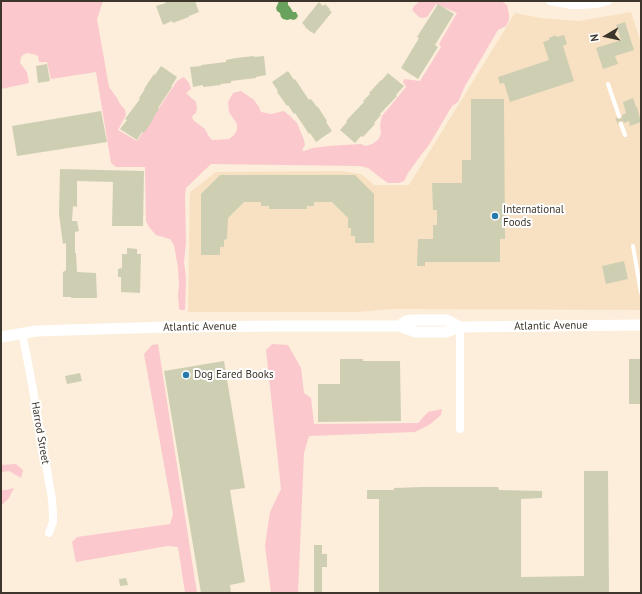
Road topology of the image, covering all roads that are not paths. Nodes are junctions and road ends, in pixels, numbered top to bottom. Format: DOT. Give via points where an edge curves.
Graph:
graph roads {
  1 [pos="550,1"];
  2 [pos="608,1"];
  3 [pos="608,84"];
  4 [pos="619,116"];
  5 [pos="621,124"];
  6 [pos="625,135"];
  7 [pos="633,246"];
  8 [pos="641,293"];
  9 [pos="641,325"];
  10 [pos="460,327"];
  11 [pos="22,333"];
  12 [pos="1,337"];
  13 [pos="460,429"];
  14 [pos="49,533"];
  1 -- 2 [label="street" via="580,5"];
  3 -- 4 [label="lane"];
  5 -- 6 [label="lane"];
  7 -- 8 [label="lane"];
  9 -- 10 [label="main road, Atlantic Avenue"];
  10 -- 11 [label="main road, Atlantic Avenue" via="447,320 413,320 399,326 97,328"];
  10 -- 13 [label="street"];
  11 -- 12 [label="main road, Atlantic Avenue"];
  11 -- 14 [label="street, Harrod Street" via="54,513"];
}
